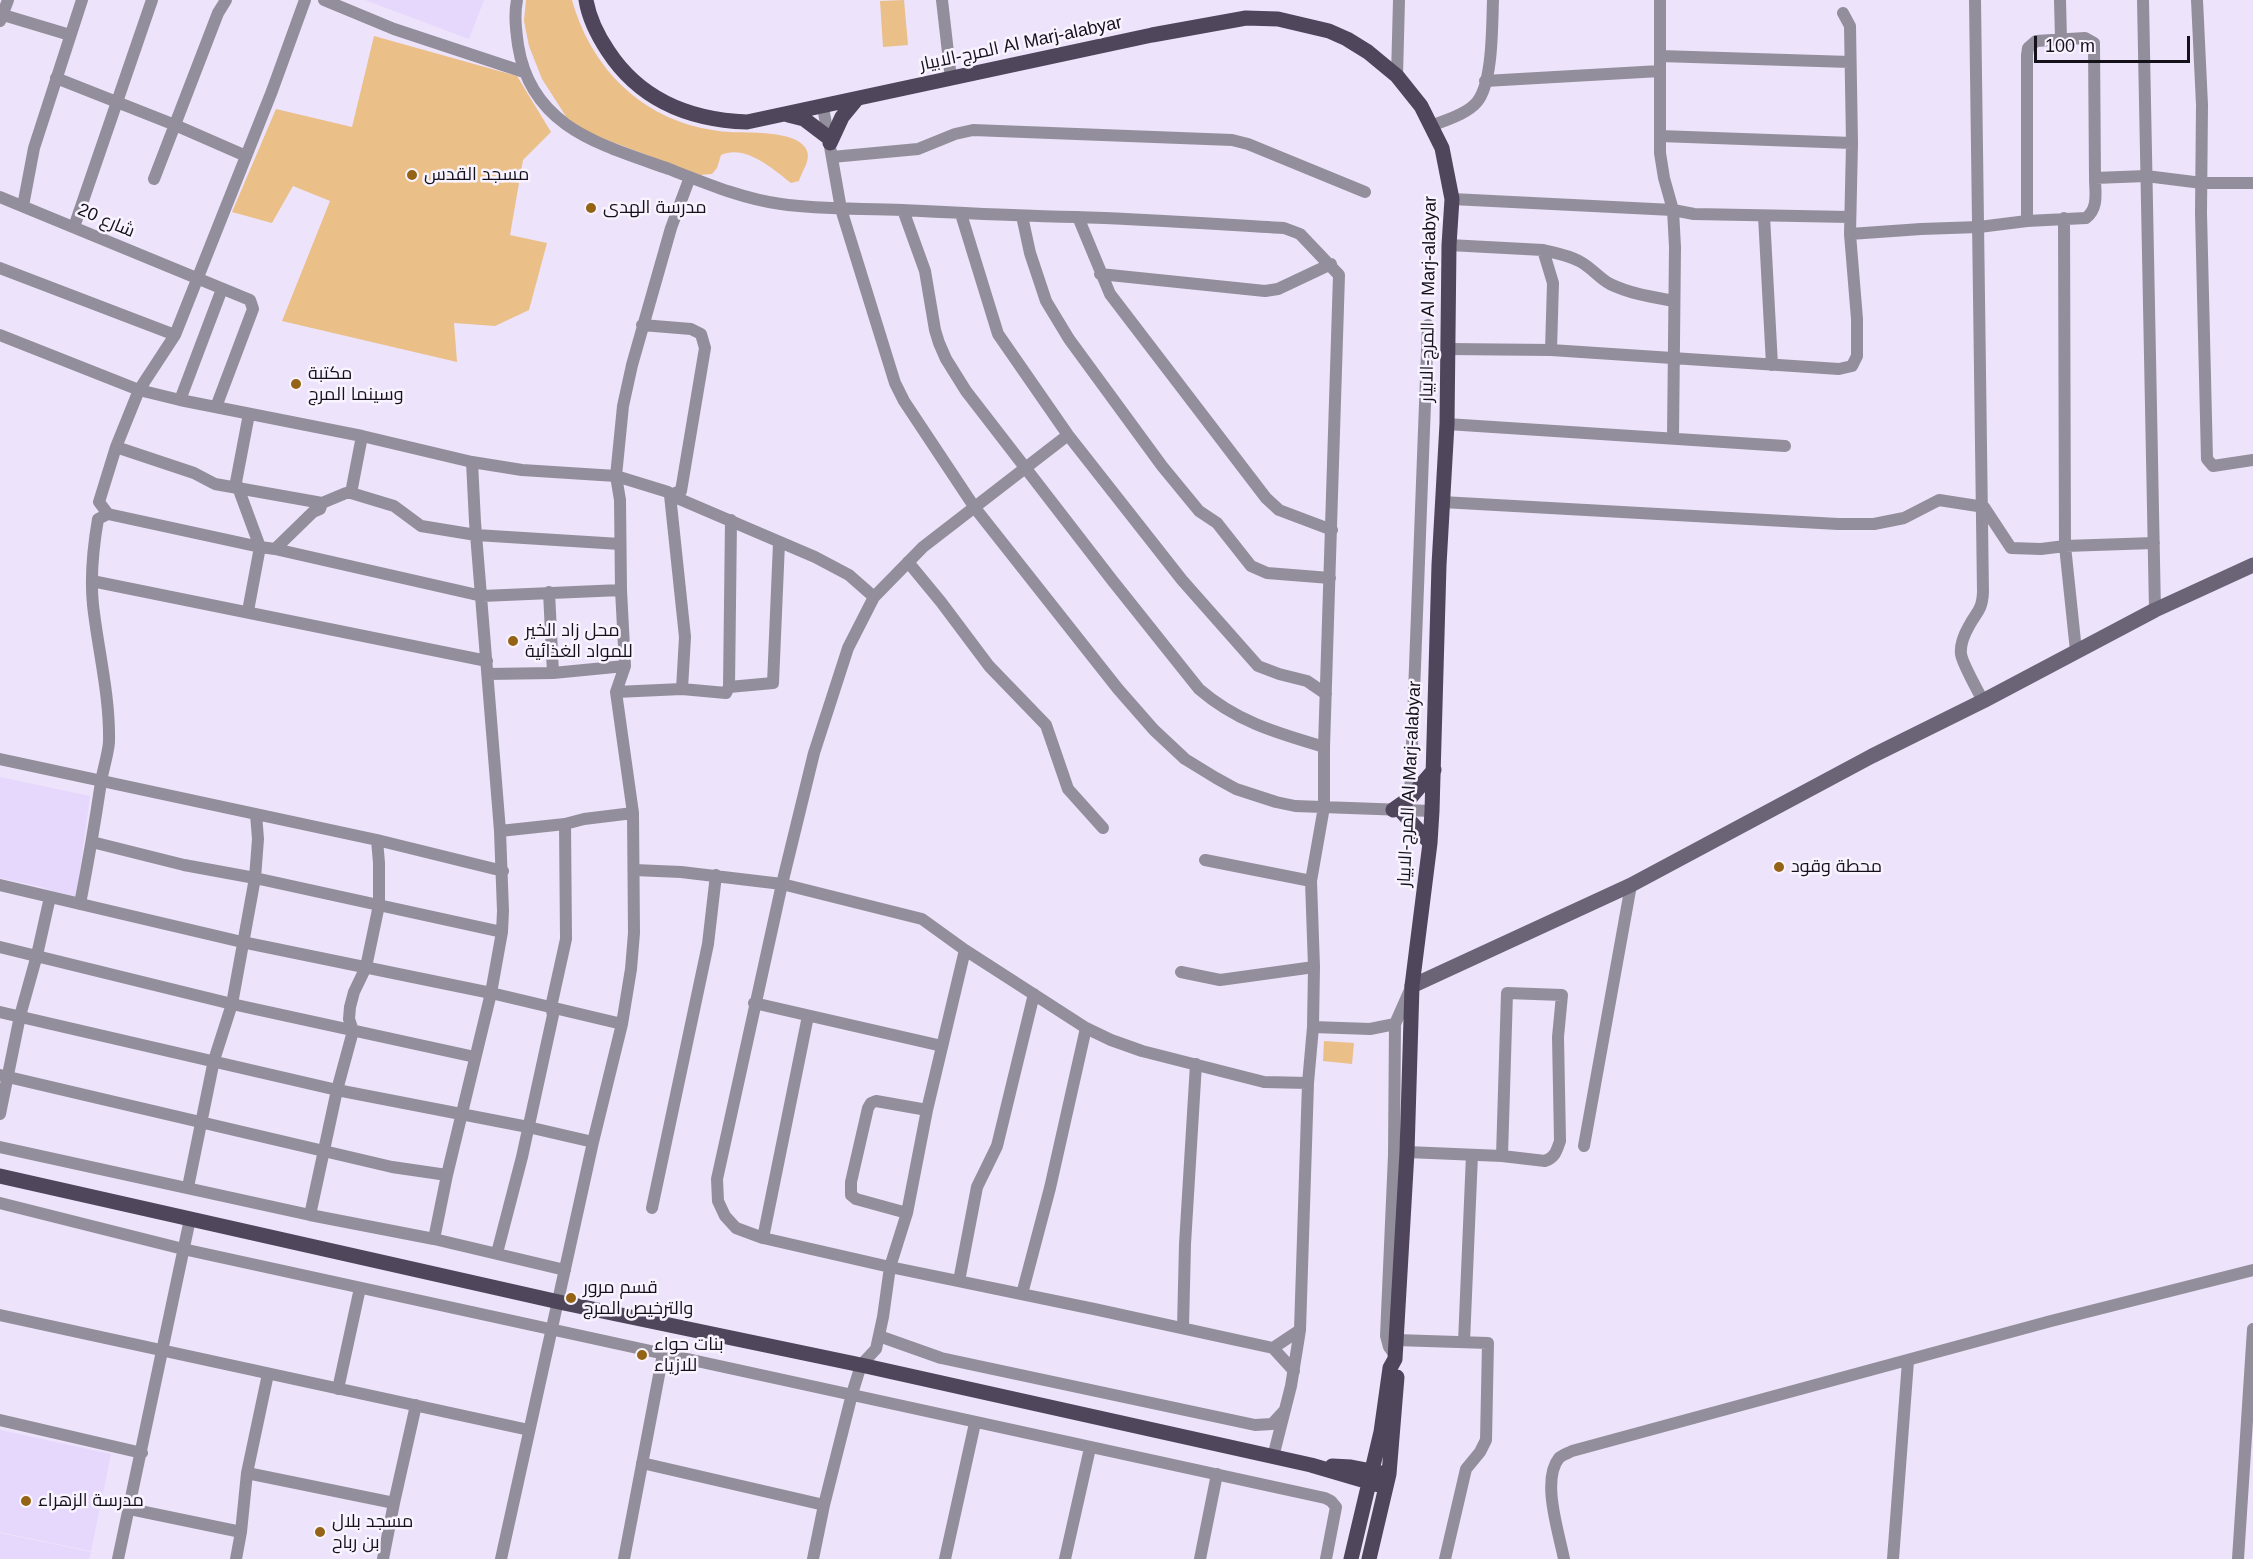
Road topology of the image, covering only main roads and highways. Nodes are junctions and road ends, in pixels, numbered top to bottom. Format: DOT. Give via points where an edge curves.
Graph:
graph roads {
  1 [pos="586,0"];
  2 [pos="856,100"];
  3 [pos="785,114"];
  4 [pos="1434,770"];
  5 [pos="1430,843"];
  6 [pos="0,1176"];
  7 [pos="1395,1351"];
  8 [pos="1377,1448"];
  9 [pos="1347,1471"];
  10 [pos="1371,1477"];
  11 [pos="1388,1481"];
  12 [pos="1364,1506"];
  13 [pos="1351,1559"];
  14 [pos="1369,1559"];
  1 -- 3 [label="main road, المرج-الابيار Al Marj-alabyar" via="594,27 607,50 648,95 680,111 724,121 747,122"];
  2 -- 3 [label="main road, المرج-الابيار Al Marj-alabyar"];
  2 -- 3 [label="main road" via="843,114 831,146 804,119"];
  2 -- 4 [label="main road, المرج-الابيار Al Marj-alabyar" via="1152,35 1260,18 1311,25 1347,39 1397,76 1414,95 1442,148 1452,199"];
  4 -- 5 [label="main road, المرج-الابيار Al Marj-alabyar"];
  4 -- 5 [label="main road" via="1397,811"];
  5 -- 7 [label="main road, المرج-الابيار Al Marj-alabyar" via="1412,986"];
  6 -- 9 [label="main road" via="559,1302"];
  7 -- 8 [label="main road, المرج-الابيار Al Marj-alabyar"];
  7 -- 11 [label="main road, المرج-الابيار Al Marj-alabyar" via="1398,1370"];
  8 -- 9 [label="main road"];
  8 -- 10 [label="main road, المرج-الابيار Al Marj-alabyar"];
  9 -- 10 [label="main road"];
  9 -- 12 [label="main road"];
  10 -- 11 [label="main road"];
  10 -- 12 [label="main road, المرج-الابيار Al Marj-alabyar"];
  11 -- 14 [label="main road, المرج-الابيار Al Marj-alabyar"];
  12 -- 13 [label="main road, المرج-الابيار Al Marj-alabyar"];
}
